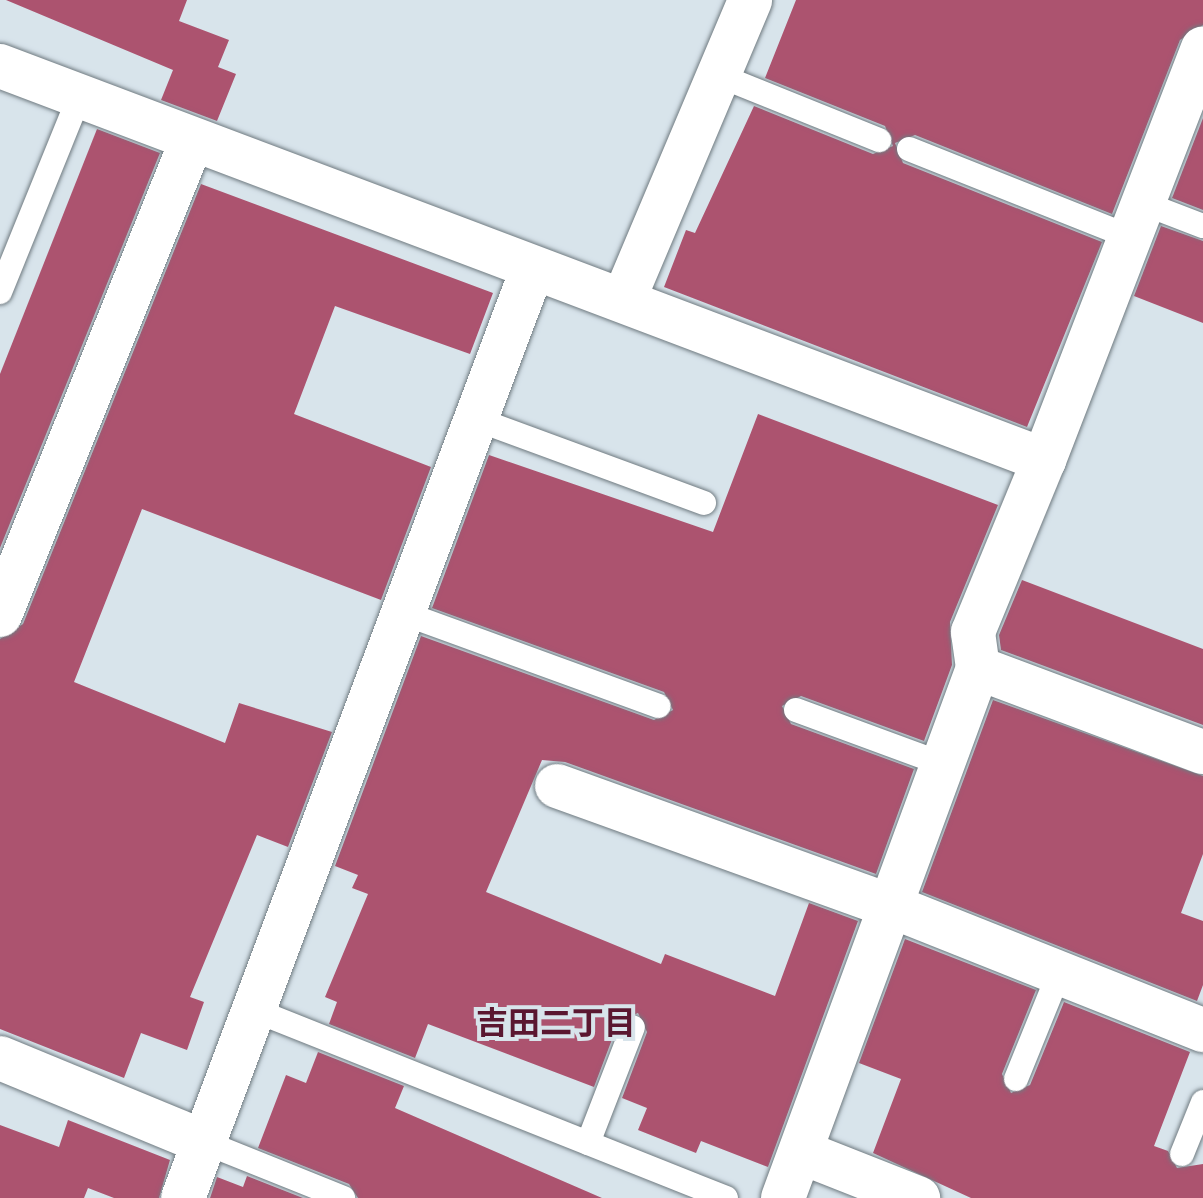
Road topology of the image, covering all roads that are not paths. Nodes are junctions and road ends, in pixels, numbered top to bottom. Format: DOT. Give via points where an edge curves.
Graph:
graph roads {
  1 [pos="750,0"];
  2 [pos="1203,49"];
  3 [pos="0,66"];
  4 [pos="718,75"];
  5 [pos="79,97"];
  6 [pos="192,140"];
  7 [pos="879,140"];
  8 [pos="909,149"];
  9 [pos="1136,220"];
  10 [pos="1203,226"];
  11 [pos="532,270"];
  12 [pos="0,292"];
  13 [pos="624,299"];
  14 [pos="476,419"];
  15 [pos="1044,460"];
  16 [pos="704,503"];
  17 [pos="403,613"];
  18 [pos="0,615"];
  19 [pos="978,668"];
  20 [pos="659,706"];
  21 [pos="796,710"];
  22 [pos="1203,752"];
  23 [pos="943,764"];
  24 [pos="557,786"];
  25 [pos="891,906"];
  26 [pos="1059,973"];
  27 [pos="254,1010"];
  28 [pos="633,1027"];
  29 [pos="1203,1030"];
  30 [pos="0,1058"];
  31 [pos="1016,1079"];
  32 [pos="1203,1102"];
  33 [pos="204,1142"];
  34 [pos="588,1143"];
  35 [pos="801,1152"];
  36 [pos="1182,1154"];
  37 [pos="183,1198"];
  38 [pos="343,1198"];
  39 [pos="726,1198"];
  40 [pos="783,1198"];
  41 [pos="918,1198"];
  1 -- 4 [label="street"];
  2 -- 9 [label="street"];
  3 -- 5 [label="street"];
  4 -- 7 [label="lane"];
  4 -- 13 [label="street"];
  5 -- 6 [label="street"];
  5 -- 12 [label="lane"];
  6 -- 11 [label="street"];
  6 -- 18 [label="street"];
  8 -- 9 [label="lane"];
  9 -- 10 [label="lane"];
  9 -- 15 [label="street"];
  11 -- 13 [label="street"];
  11 -- 14 [label="street"];
  13 -- 15 [label="street"];
  14 -- 16 [label="lane"];
  14 -- 17 [label="street"];
  15 -- 19 [label="street" via="973,632"];
  17 -- 20 [label="lane"];
  17 -- 27 [label="street"];
  19 -- 22 [label="street"];
  19 -- 23 [label="street"];
  21 -- 23 [label="lane"];
  23 -- 25 [label="street"];
  24 -- 25 [label="street"];
  25 -- 26 [label="street"];
  25 -- 35 [label="street"];
  26 -- 29 [label="street"];
  26 -- 31 [label="lane"];
  27 -- 33 [label="street"];
  27 -- 34 [label="lane"];
  28 -- 34 [label="lane"];
  30 -- 33 [label="street"];
  32 -- 36 [label="lane"];
  33 -- 37 [label="street"];
  33 -- 38 [label="lane"];
  34 -- 39 [label="lane"];
  35 -- 40 [label="street"];
  35 -- 41 [label="street"];
}
